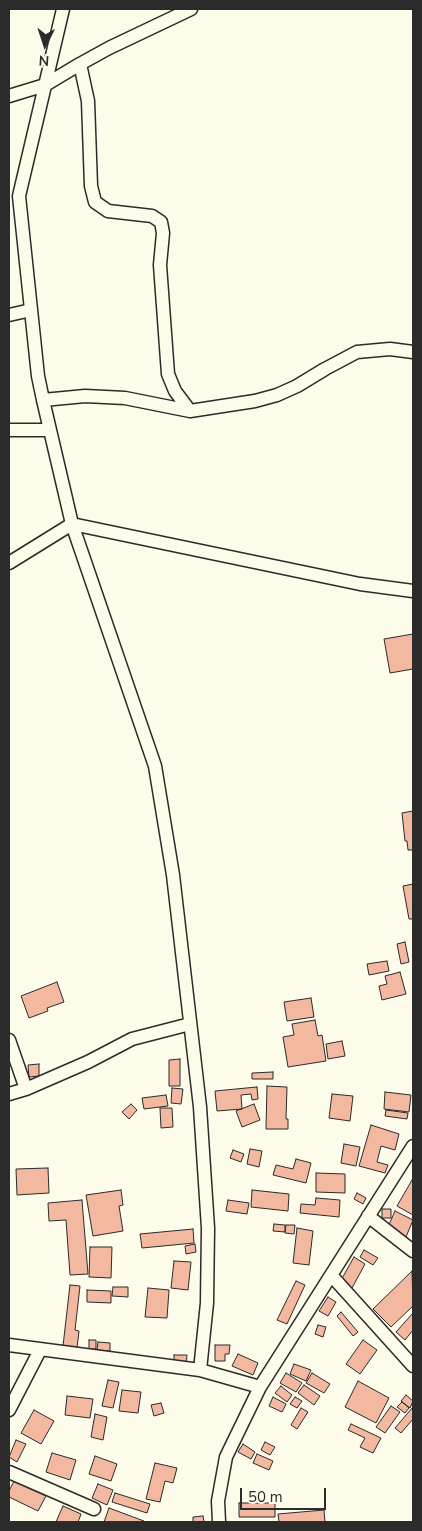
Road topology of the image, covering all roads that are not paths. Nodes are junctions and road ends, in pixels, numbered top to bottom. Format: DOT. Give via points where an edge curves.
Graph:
graph roads {
  1 [pos="63,9"];
  2 [pos="191,9"];
  3 [pos="80,64"];
  4 [pos="45,85"];
  5 [pos="9,96"];
  6 [pos="32,310"];
  7 [pos="9,315"];
  8 [pos="413,352"];
  9 [pos="43,400"];
  10 [pos="190,411"];
  11 [pos="9,430"];
  12 [pos="50,430"];
  13 [pos="72,524"];
  14 [pos="9,564"];
  15 [pos="413,591"];
  16 [pos="190,1024"];
  17 [pos="9,1040"];
  18 [pos="26,1088"];
  19 [pos="9,1094"];
  20 [pos="413,1146"];
  21 [pos="368,1216"];
  22 [pos="413,1250"];
  23 [pos="331,1275"];
  24 [pos="9,1345"];
  25 [pos="40,1350"];
  26 [pos="413,1366"];
  27 [pos="200,1370"];
  28 [pos="260,1387"];
  29 [pos="9,1410"];
  30 [pos="9,1472"];
  31 [pos="94,1509"];
  32 [pos="219,1522"];
  1 -- 4 [label="street"];
  2 -- 3 [label="street"];
  3 -- 4 [label="street"];
  3 -- 10 [label="street" via="88,101 91,186 95,202 108,211 152,216 161,222 160,265 168,374 175,391"];
  4 -- 5 [label="street"];
  4 -- 6 [label="street" via="19,196"];
  6 -- 7 [label="street"];
  6 -- 9 [label="street"];
  8 -- 10 [label="street" via="390,349 357,352 277,395"];
  9 -- 10 [label="street" via="85,396 125,398"];
  9 -- 12 [label="street"];
  11 -- 12 [label="street"];
  12 -- 13 [label="street"];
  13 -- 14 [label="street"];
  13 -- 15 [label="street" via="360,584"];
  13 -- 16 [label="street" via="155,766 173,875"];
  16 -- 18 [label="street" via="132,1039"];
  16 -- 27 [label="street" via="200,1107 208,1228 207,1303"];
  17 -- 18 [label="street"];
  18 -- 19 [label="street"];
  20 -- 21 [label="street"];
  21 -- 22 [label="street"];
  21 -- 23 [label="street"];
  23 -- 26 [label="street"];
  23 -- 28 [label="street"];
  24 -- 25 [label="street"];
  25 -- 27 [label="street"];
  25 -- 29 [label="street"];
  27 -- 28 [label="street"];
  28 -- 32 [label="street" via="226,1457 218,1500"];
  30 -- 31 [label="street"];
}
